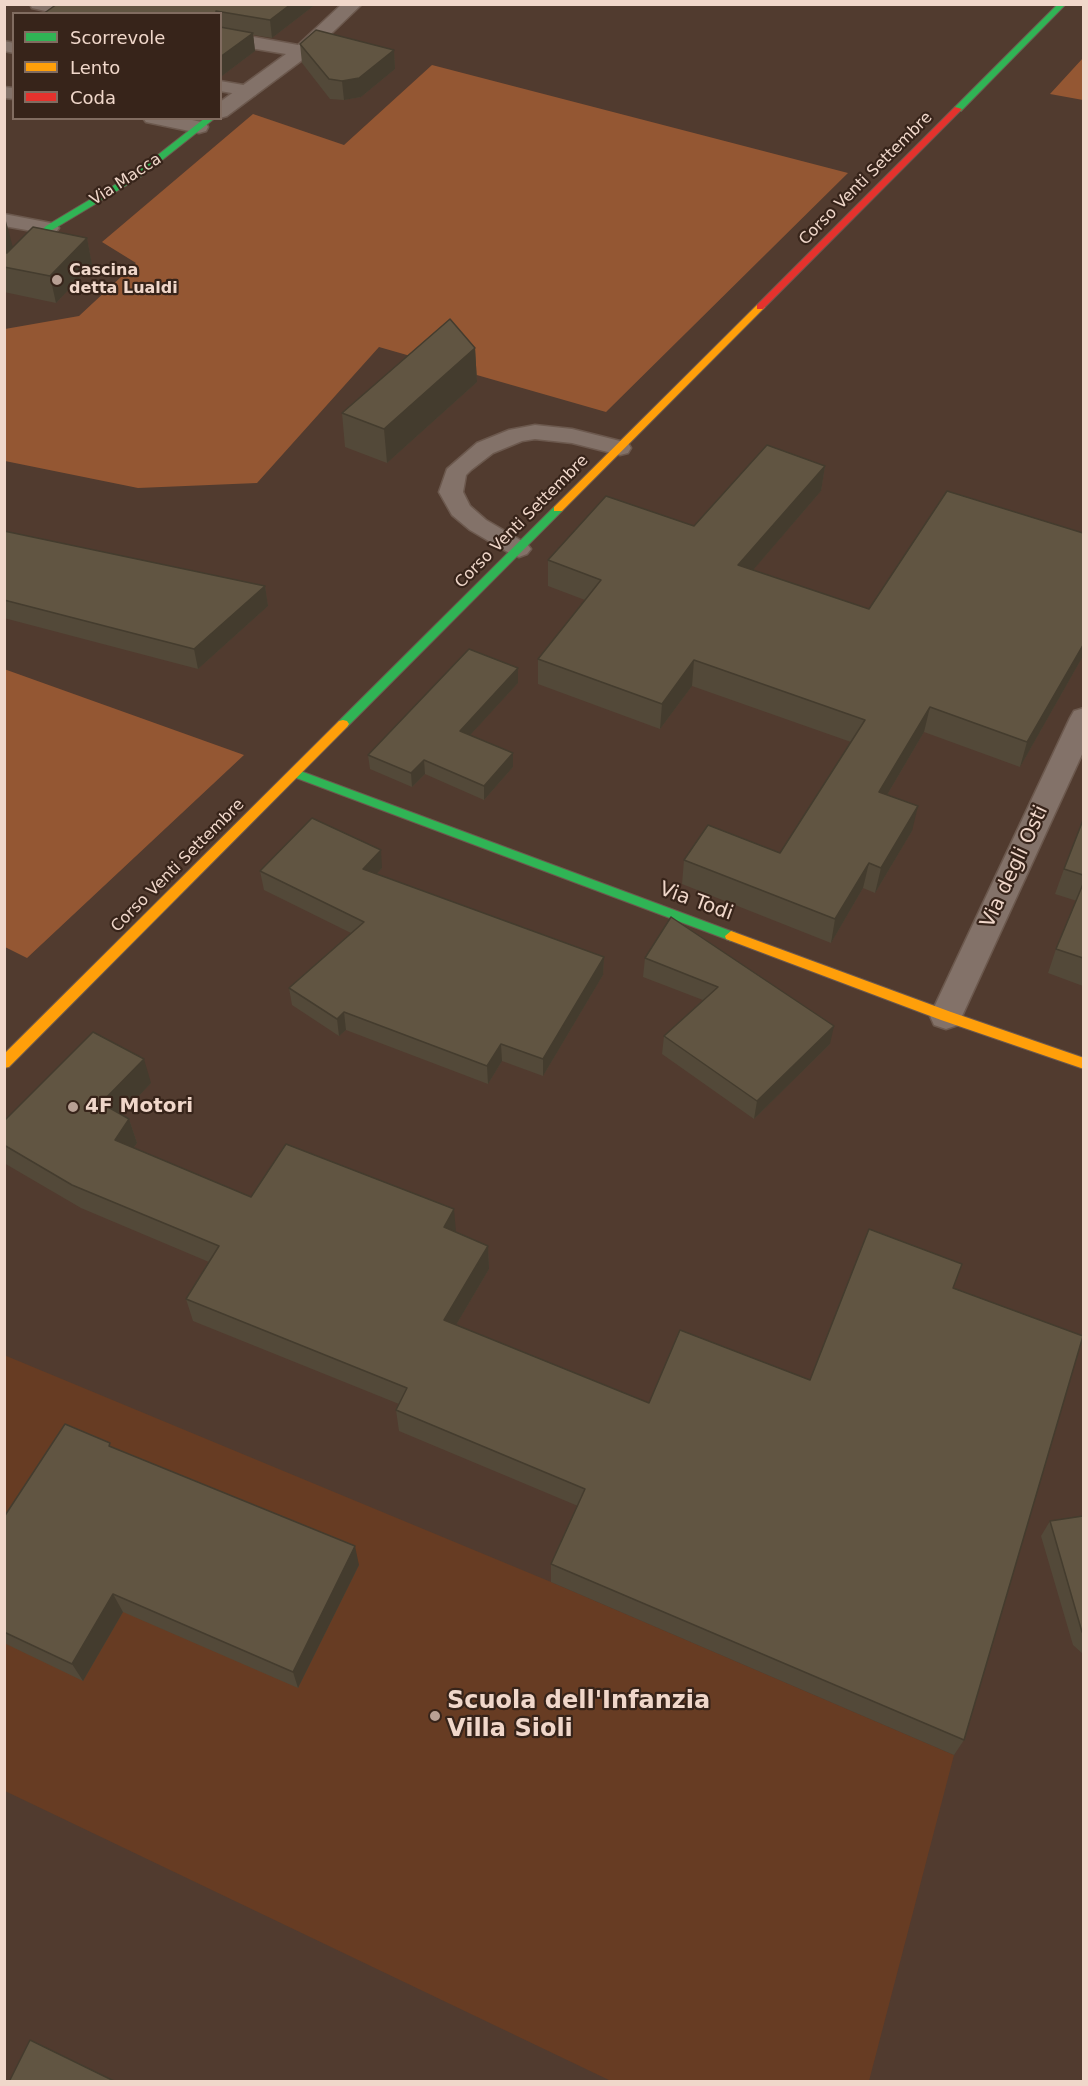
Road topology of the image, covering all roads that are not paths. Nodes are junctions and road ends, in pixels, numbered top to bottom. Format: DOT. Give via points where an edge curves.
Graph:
graph roads {
  1 [pos="39,4"];
  2 [pos="353,4"];
  3 [pos="1063,4"];
  4 [pos="80,12"];
  5 [pos="222,37"];
  6 [pos="302,51"];
  7 [pos="222,86"];
  8 [pos="249,91"];
  9 [pos="222,111"];
  10 [pos="173,120"];
  11 [pos="205,123"];
  12 [pos="4,220"];
  13 [pos="49,228"];
  14 [pos="4,273"];
  15 [pos="620,448"];
  16 [pos="519,549"];
  17 [pos="1083,718"];
  18 [pos="295,773"];
  19 [pos="946,1016"];
  20 [pos="4,1063"];
  21 [pos="1083,1064"];
  1 -- 4 [label="street"];
  2 -- 6 [label="street"];
  3 -- 15 [label="street, Corso Venti Settembre"];
  5 -- 6 [label="street"];
  6 -- 8 [label="street"];
  7 -- 8 [label="lane"];
  8 -- 9 [label="street"];
  10 -- 11 [label="lane, Via Macca"];
  11 -- 13 [label="street, Via Macca" via="139,174"];
  12 -- 13 [label="lane"];
  13 -- 14 [label="street, Via Macca"];
  15 -- 16 [label="street, Corso Venti Settembre"];
  15 -- 16 [label="lane" via="535,432 501,440 471,457 455,474 454,501 478,525"];
  16 -- 18 [label="street, Corso Venti Settembre"];
  17 -- 19 [label="street, Via degli Osti"];
  18 -- 19 [label="street, Via Todi"];
  18 -- 20 [label="street, Corso Venti Settembre"];
  19 -- 21 [label="street, Via Todi"];
}
